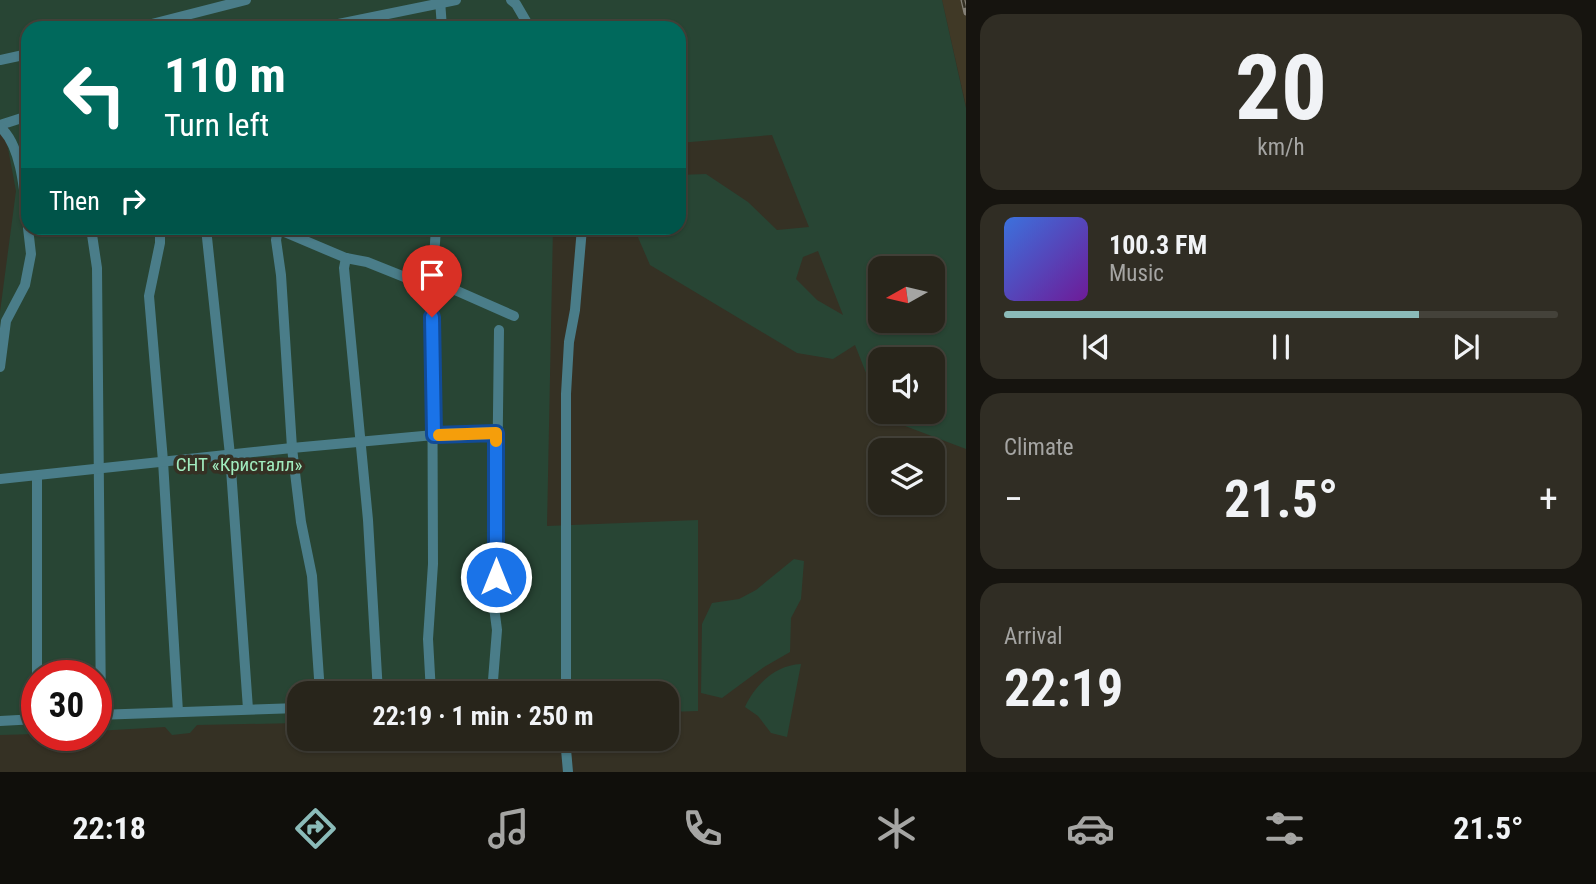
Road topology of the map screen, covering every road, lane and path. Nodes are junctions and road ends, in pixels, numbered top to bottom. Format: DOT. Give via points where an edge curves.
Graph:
graph roads {
  1 [pos="246,0"];
  2 [pos="456,0"];
  3 [pos="511,0"];
  4 [pos="440,2"];
  5 [pos="163,21"];
  6 [pos="352,21"];
  7 [pos="441,21"];
  8 [pos="526,21"];
  9 [pos="21,56"];
  10 [pos="0,60"];
  11 [pos="21,118"];
  12 [pos="0,126"];
  13 [pos="21,173"];
  14 [pos="29,235"];
  15 [pos="92,235"];
  16 [pos="160,235"];
  17 [pos="207,235"];
  18 [pos="276,235"];
  19 [pos="292,235"];
  20 [pos="436,235"];
  21 [pos="581,235"];
  22 [pos="346,258"];
  23 [pos="432,288"];
  24 [pos="513,316"];
  25 [pos="499,330"];
  26 [pos="0,367"];
  27 [pos="496,433"];
  28 [pos="434,435"];
  29 [pos="360,442"];
  30 [pos="292,448"];
  31 [pos="230,455"];
  32 [pos="163,461"];
  33 [pos="100,468"];
  34 [pos="37,476"];
  35 [pos="0,479"];
  36 [pos="37,660"];
  37 [pos="99,660"];
  38 [pos="319,681"];
  39 [pos="377,681"];
  40 [pos="430,681"];
  41 [pos="493,681"];
  42 [pos="566,681"];
  43 [pos="287,708"];
  44 [pos="248,709"];
  45 [pos="178,712"];
  46 [pos="112,715"];
  47 [pos="21,720"];
  48 [pos="0,722"];
  49 [pos="566,751"];
  50 [pos="568,772"];
  1 -- 5 [label="street"];
  2 -- 4 [label="street"];
  3 -- 8 [label="street"];
  4 -- 6 [label="street"];
  4 -- 7 [label="street"];
  9 -- 10 [label="street"];
  11 -- 12 [label="street"];
  12 -- 13 [label="street" via="10,139"];
  14 -- 26 [label="street" via="31,254 25,285 6,321"];
  15 -- 33 [label="street" via="97,268"];
  16 -- 32 [label="street" via="149,296"];
  17 -- 31 [label="street"];
  18 -- 30 [label="street"];
  19 -- 22 [label="street"];
  20 -- 23 [label="street"];
  21 -- 42 [label="street" via="566,394"];
  22 -- 23 [label="street"];
  22 -- 29 [label="street"];
  23 -- 24 [label="street" via="439,283"];
  23 -- 28 [label="street"];
  25 -- 27 [label="street"];
  27 -- 28 [label="street"];
  27 -- 41 [label="street"];
  28 -- 29 [label="street"];
  28 -- 40 [label="street"];
  29 -- 30 [label="street"];
  29 -- 39 [label="street"];
  30 -- 31 [label="street"];
  30 -- 38 [label="street" via="312,576"];
  31 -- 32 [label="street"];
  31 -- 44 [label="street"];
  32 -- 33 [label="street"];
  32 -- 45 [label="street"];
  33 -- 34 [label="street"];
  33 -- 37 [label="street"];
  34 -- 35 [label="street"];
  34 -- 36 [label="street"];
  43 -- 44 [label="street"];
  44 -- 45 [label="street"];
  45 -- 46 [label="street"];
  47 -- 48 [label="street"];
  49 -- 50 [label="street"];
}
